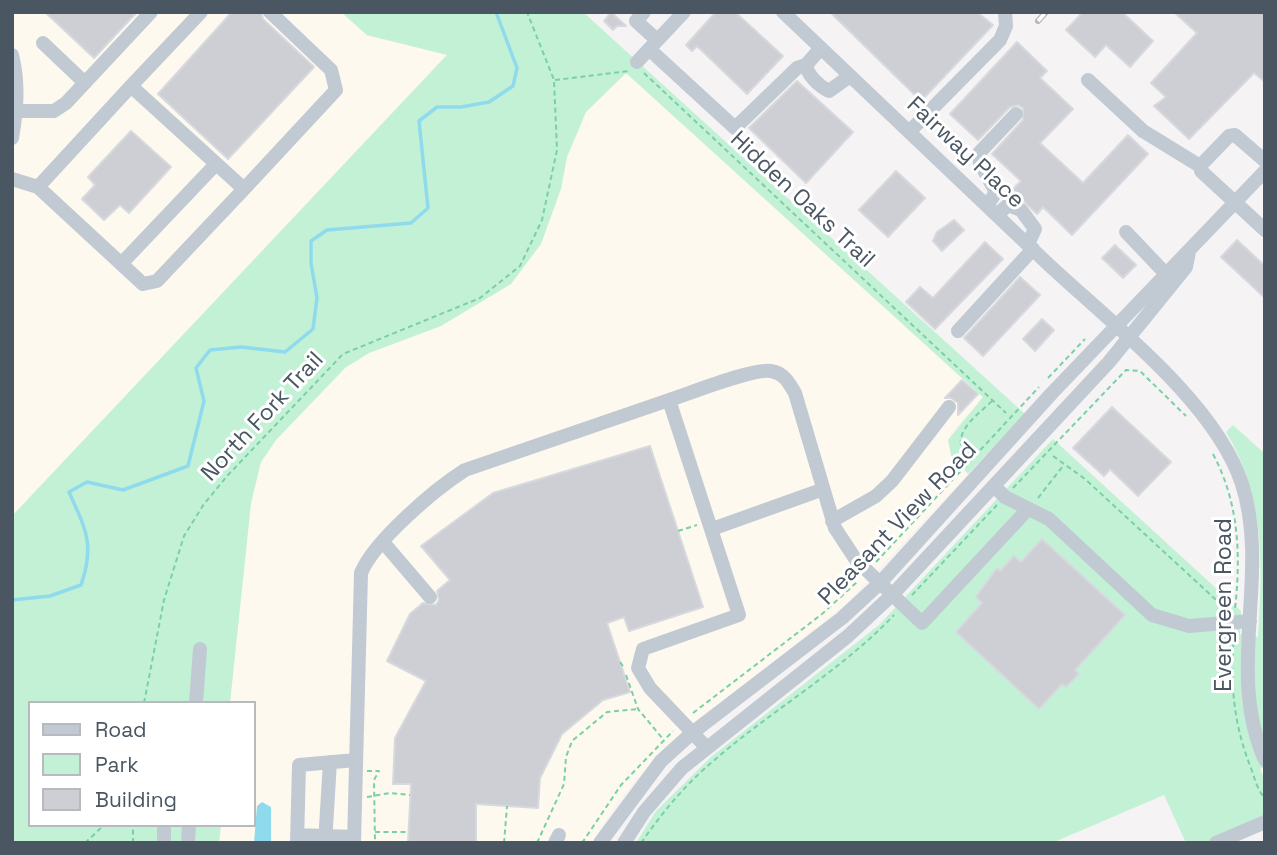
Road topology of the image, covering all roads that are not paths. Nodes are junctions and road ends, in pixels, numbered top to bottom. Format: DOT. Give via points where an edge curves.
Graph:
graph roads {
  1 [pos="151,12"];
  2 [pos="201,12"];
  3 [pos="270,12"];
  4 [pos="644,12"];
  5 [pos="684,12"];
  6 [pos="783,12"];
  7 [pos="1005,12"];
  8 [pos="43,43"];
  9 [pos="653,45"];
  10 [pos="821,48"];
  11 [pos="12,55"];
  12 [pos="637,62"];
  13 [pos="806,65"];
  14 [pos="850,76"];
  15 [pos="1088,80"];
  16 [pos="85,83"];
  17 [pos="131,86"];
  18 [pos="17,111"];
  19 [pos="1016,114"];
  20 [pos="909,132"];
  21 [pos="12,138"];
  22 [pos="1265,162"];
  23 [pos="216,164"];
  24 [pos="1200,166"];
  25 [pos="1265,171"];
  26 [pos="12,179"];
  27 [pos="38,187"];
  28 [pos="244,189"];
  29 [pos="1235,202"];
  30 [pos="992,211"];
  31 [pos="1265,230"];
  32 [pos="1126,232"];
  33 [pos="1030,247"];
  34 [pos="1189,252"];
  35 [pos="121,264"];
  36 [pos="1165,273"];
  37 [pos="1115,327"];
  38 [pos="958,331"];
  39 [pos="1129,340"];
  40 [pos="669,400"];
  41 [pos="949,407"];
  42 [pos="994,486"];
  43 [pos="821,490"];
  44 [pos="1028,509"];
  45 [pos="832,521"];
  46 [pos="711,525"];
  47 [pos="383,542"];
  48 [pos="880,583"];
  49 [pos="893,594"];
  50 [pos="430,597"];
  51 [pos="1250,621"];
  52 [pos="200,649"];
  53 [pos="196,701"];
  54 [pos="686,728"];
  55 [pos="707,748"];
  56 [pos="1265,760"];
  57 [pos="330,762"];
  58 [pos="356,765"];
  59 [pos="1265,822"];
  60 [pos="297,839"];
  61 [pos="326,839"];
  62 [pos="354,840"];
  63 [pos="600,843"];
  64 [pos="624,843"];
  65 [pos="1216,843"];
  1 -- 16 [label="street"];
  2 -- 17 [label="street"];
  3 -- 28 [label="street" via="331,71 336,90"];
  4 -- 9 [label="street" via="636,20"];
  5 -- 9 [label="street"];
  6 -- 10 [label="street, Fairway Place"];
  7 -- 20 [label="street" via="1000,40"];
  8 -- 16 [label="street"];
  9 -- 12 [label="street"];
  9 -- 13 [label="street" via="735,128 797,68"];
  10 -- 13 [label="street"];
  10 -- 14 [label="street, Fairway Place"];
  11 -- 18 [label="street"];
  13 -- 14 [label="street" via="807,72 829,91"];
  14 -- 20 [label="street, Fairway Place"];
  15 -- 24 [label="street" via="1143,131"];
  16 -- 18 [label="street" via="54,111"];
  17 -- 23 [label="street"];
  17 -- 27 [label="street"];
  18 -- 21 [label="street"];
  19 -- 30 [label="street" via="979,153 996,192"];
  20 -- 30 [label="street, Fairway Place"];
  22 -- 24 [label="street" via="1235,135"];
  23 -- 28 [label="street"];
  23 -- 35 [label="street"];
  24 -- 29 [label="street"];
  25 -- 29 [label="street, Pleasant View Road"];
  26 -- 27 [label="street"];
  27 -- 35 [label="street"];
  28 -- 35 [label="street" via="157,281 143,284"];
  29 -- 31 [label="street"];
  29 -- 34 [label="street, Pleasant View Road"];
  30 -- 33 [label="street, Fairway Place"];
  32 -- 36 [label="street"];
  33 -- 37 [label="street, Fairway Place"];
  33 -- 38 [label="street"];
  34 -- 36 [label="street, Pleasant View Road"];
  34 -- 39 [label="street, Pleasant View Road" via="1185,267"];
  36 -- 37 [label="street, Pleasant View Road"];
  37 -- 39 [label="street, Evergreen Road"];
  37 -- 48 [label="street, Pleasant View Road"];
  39 -- 42 [label="street, Pleasant View Road"];
  39 -- 51 [label="street, Evergreen Road" via="1198,407 1229,450 1250,519"];
  40 -- 43 [label="street" via="752,374 771,371 785,377 795,393"];
  40 -- 46 [label="street"];
  40 -- 47 [label="street" via="465,470 446,482"];
  41 -- 45 [label="street" via="892,481 876,496"];
  42 -- 44 [label="street"];
  42 -- 49 [label="street, Pleasant View Road"];
  43 -- 45 [label="street"];
  43 -- 46 [label="street"];
  44 -- 49 [label="street" via="922,623"];
  44 -- 51 [label="street" via="1049,519 1152,615 1189,626"];
  45 -- 48 [label="street" via="844,544"];
  46 -- 54 [label="street" via="739,615 643,649 638,668"];
  47 -- 50 [label="street"];
  47 -- 58 [label="street" via="369,555 361,573"];
  48 -- 49 [label="street"];
  48 -- 54 [label="street, Pleasant View Road" via="842,618"];
  49 -- 55 [label="street, Pleasant View Road" via="848,636"];
  51 -- 56 [label="street, Evergreen Road" via="1245,681 1248,709"];
  52 -- 53 [label="street"];
  54 -- 55 [label="street"];
  54 -- 63 [label="street, Pleasant View Road"];
  55 -- 64 [label="street, Pleasant View Road" via="682,768"];
  57 -- 58 [label="street"];
  57 -- 60 [label="street" via="299,765"];
  57 -- 61 [label="street"];
  58 -- 62 [label="street"];
  59 -- 65 [label="street"];
  60 -- 61 [label="street"];
  61 -- 62 [label="street"];
}
